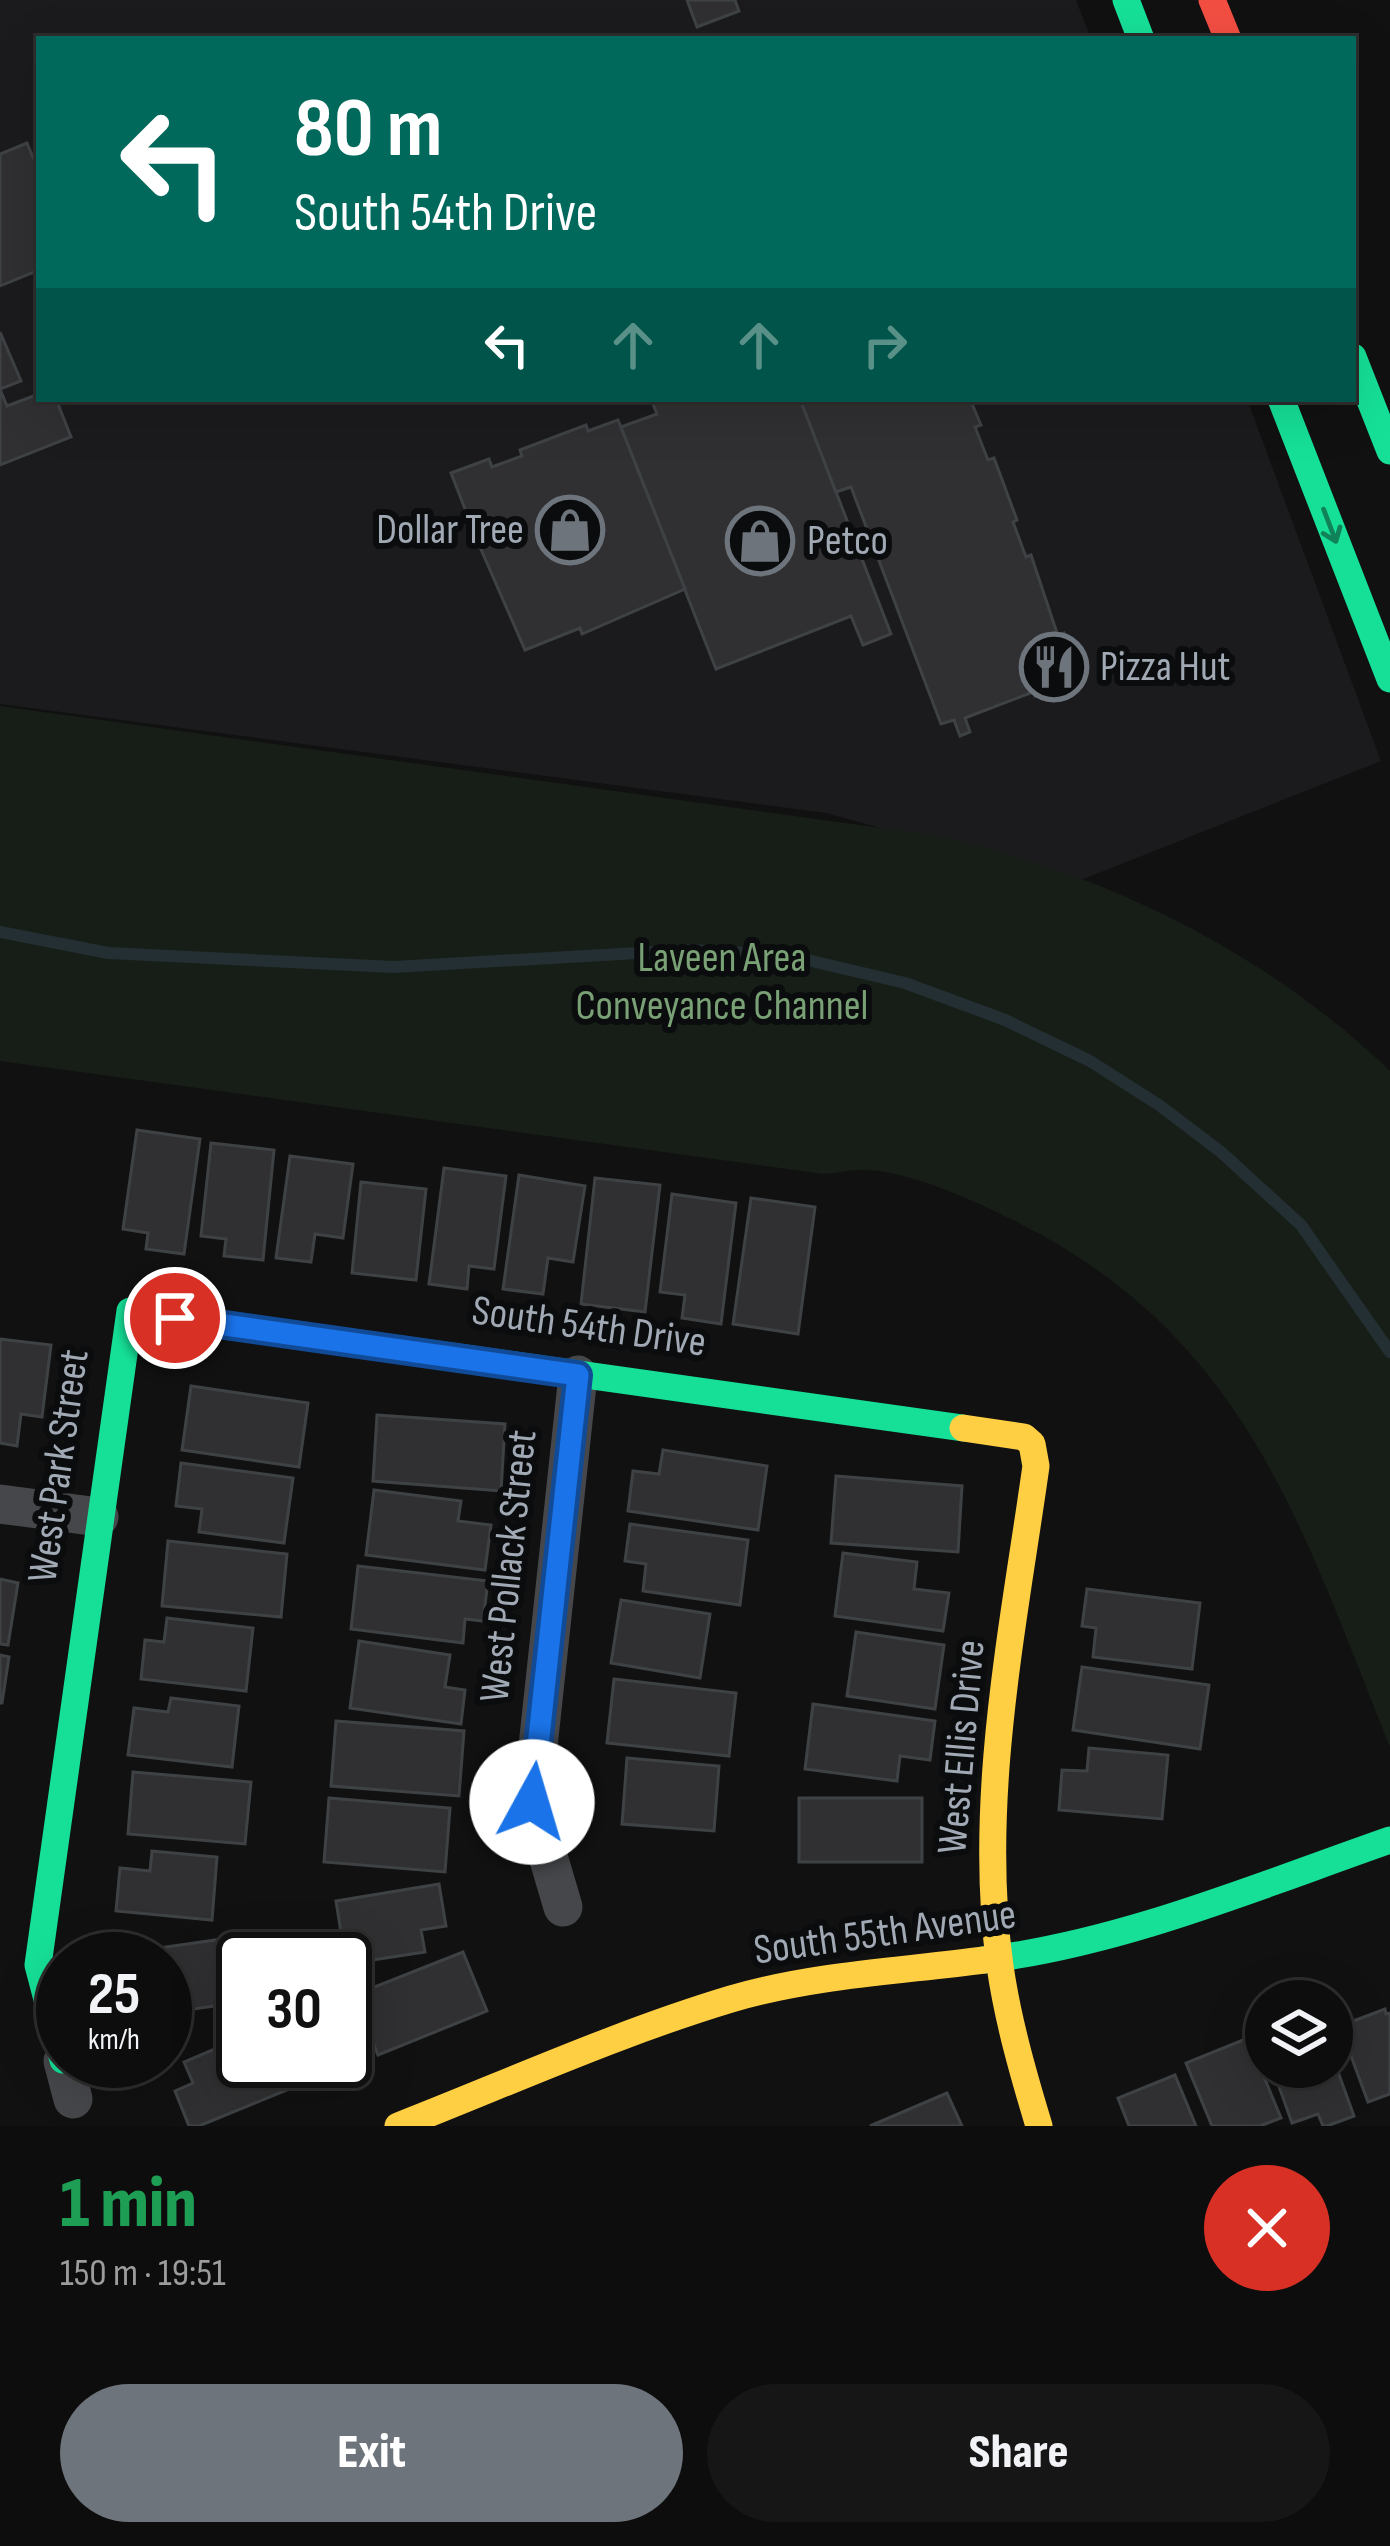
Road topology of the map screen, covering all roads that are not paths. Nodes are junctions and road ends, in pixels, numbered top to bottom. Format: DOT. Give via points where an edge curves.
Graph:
graph roads {
  1 [pos="1126,0"];
  2 [pos="1212,0"];
  3 [pos="1140,36"];
  4 [pos="1227,36"];
  5 [pos="1356,365"];
  6 [pos="1282,402"];
  7 [pos="1390,451"];
  8 [pos="1388,667"];
  9 [pos="130,1312"];
  10 [pos="578,1375"];
  11 [pos="1032,1444"];
  12 [pos="0,1504"];
  13 [pos="99,1517"];
  14 [pos="1390,1840"];
  15 [pos="563,1907"];
  16 [pos="42,1932"];
  17 [pos="998,1961"];
  18 [pos="398,2126"];
  19 [pos="1040,2126"];
  1 -- 3 [label="street"];
  2 -- 4 [label="street"];
  5 -- 7 [label="street"];
  6 -- 8 [label="street, one-way"];
  9 -- 10 [label="street, South 54th Drive"];
  9 -- 13 [label="street, West Park Street"];
  10 -- 11 [label="street, South 54th Drive" via="1016,1433"];
  10 -- 15 [label="street, West Pollack Street" via="532,1802"];
  11 -- 17 [label="street, West Ellis Drive" via="1036,1466 994,1779"];
  12 -- 13 [label="street"];
  13 -- 16 [label="street, West Park Street"];
  14 -- 17 [label="street, South 55th Avenue" via="1137,1925"];
  17 -- 18 [label="street, South 55th Avenue" via="735,1998"];
  17 -- 19 [label="street, West Ellis Drive"];
}
